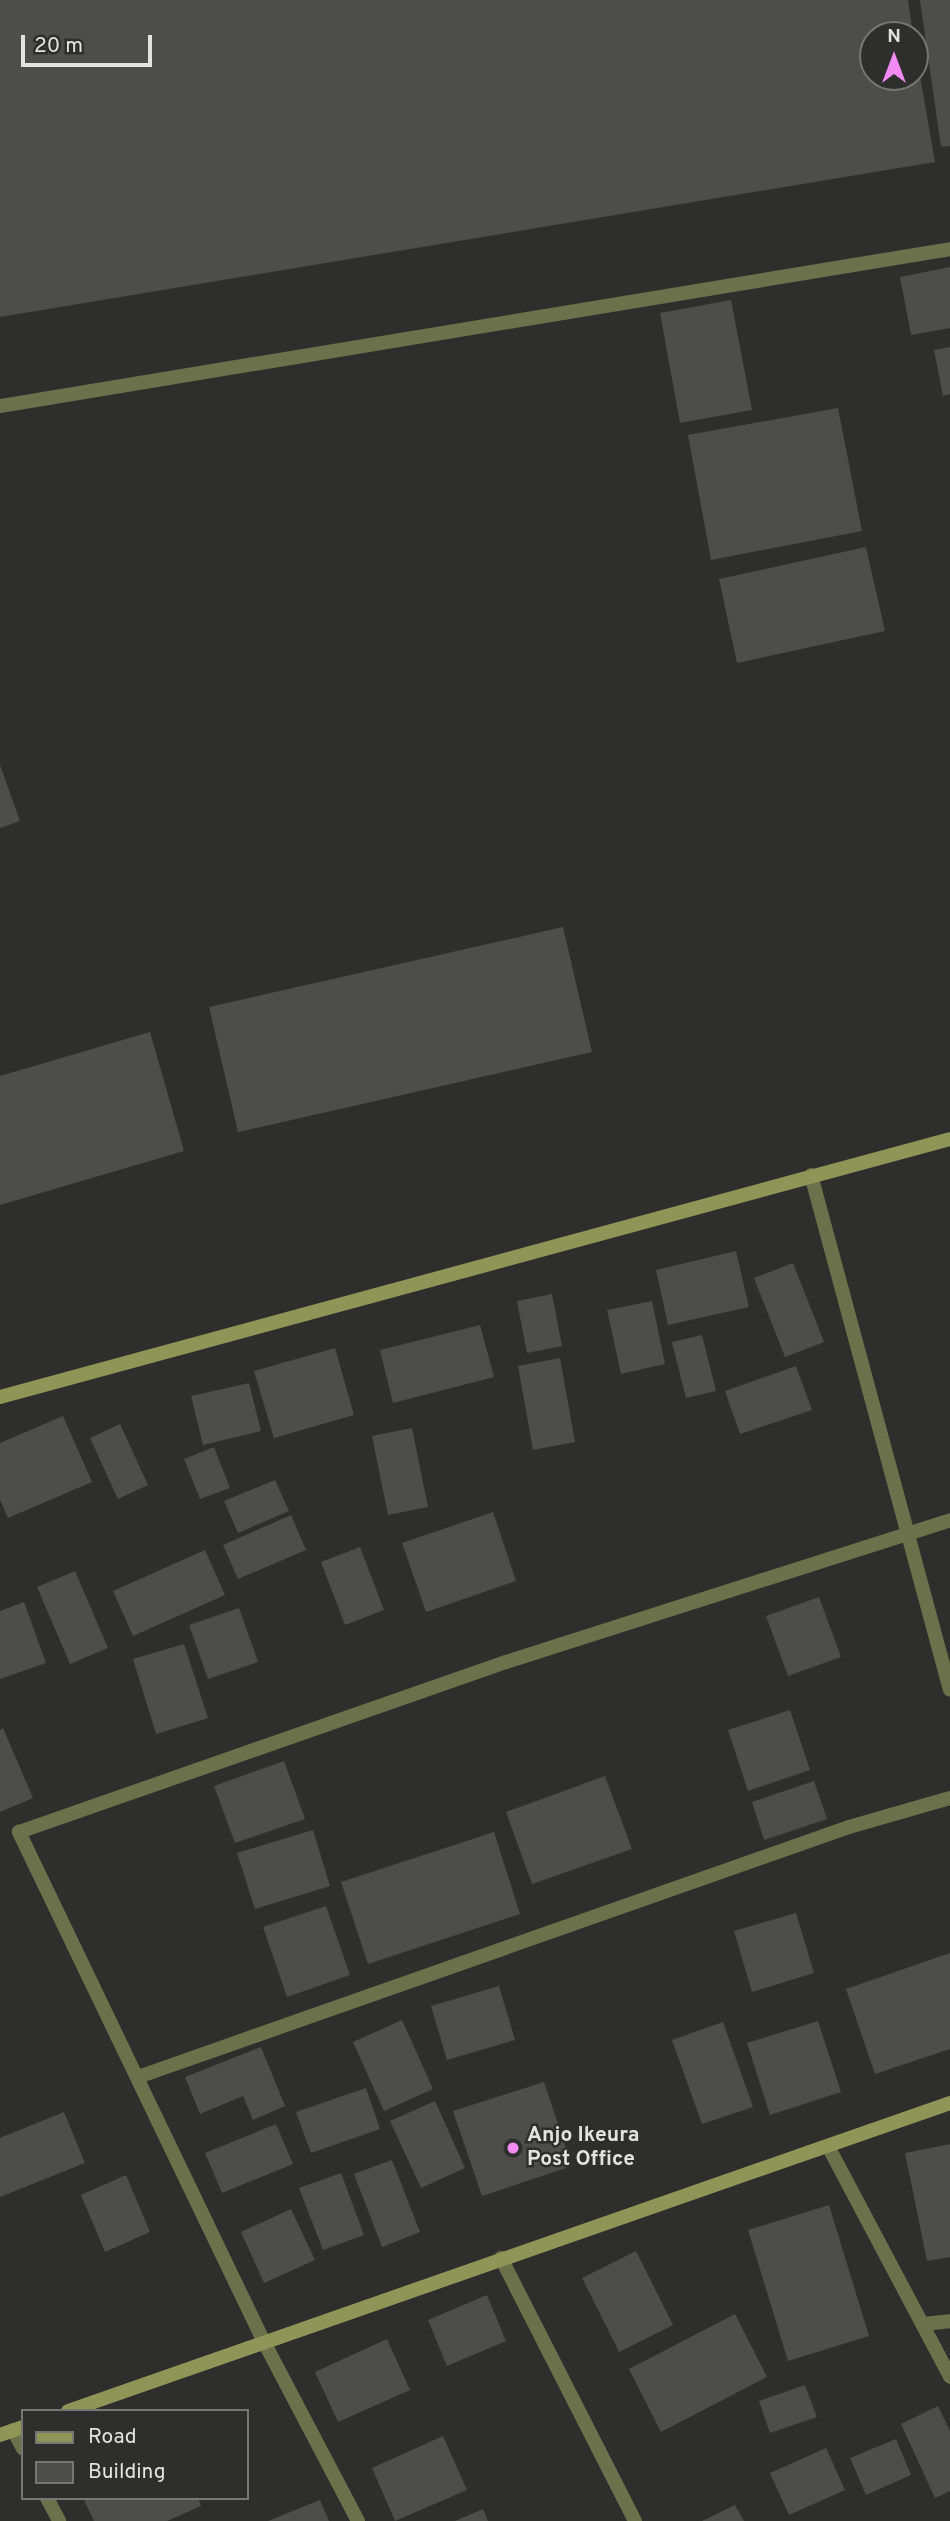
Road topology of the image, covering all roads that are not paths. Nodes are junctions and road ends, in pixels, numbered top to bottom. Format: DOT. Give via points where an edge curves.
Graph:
graph roads {
  1 [pos="950,249"];
  2 [pos="0,406"];
  3 [pos="950,1139"];
  4 [pos="811,1175"];
  5 [pos="0,1397"];
  6 [pos="950,1520"];
  7 [pos="906,1530"];
  8 [pos="950,1690"];
  9 [pos="950,1798"];
  10 [pos="138,2077"];
  11 [pos="950,2103"];
  12 [pos="828,2147"];
  13 [pos="501,2258"];
  14 [pos="950,2321"];
  15 [pos="923,2324"];
  16 [pos="263,2340"];
  17 [pos="950,2377"];
  18 [pos="73,2409"];
  19 [pos="48,2500"];
  20 [pos="59,2521"];
  21 [pos="358,2521"];
  22 [pos="635,2521"];
  1 -- 2 [label="street"];
  3 -- 4 [label="street"];
  4 -- 5 [label="street"];
  4 -- 7 [label="street"];
  6 -- 7 [label="street"];
  7 -- 8 [label="street"];
  7 -- 10 [label="street" via="19,1832"];
  9 -- 10 [label="street" via="849,1827"];
  10 -- 16 [label="street"];
  11 -- 12 [label="street"];
  12 -- 13 [label="street"];
  12 -- 15 [label="street"];
  13 -- 16 [label="street"];
  13 -- 22 [label="street"];
  14 -- 15 [label="street"];
  15 -- 17 [label="street"];
  16 -- 18 [label="street"];
  16 -- 21 [label="street"];
  19 -- 20 [label="street"];
}
